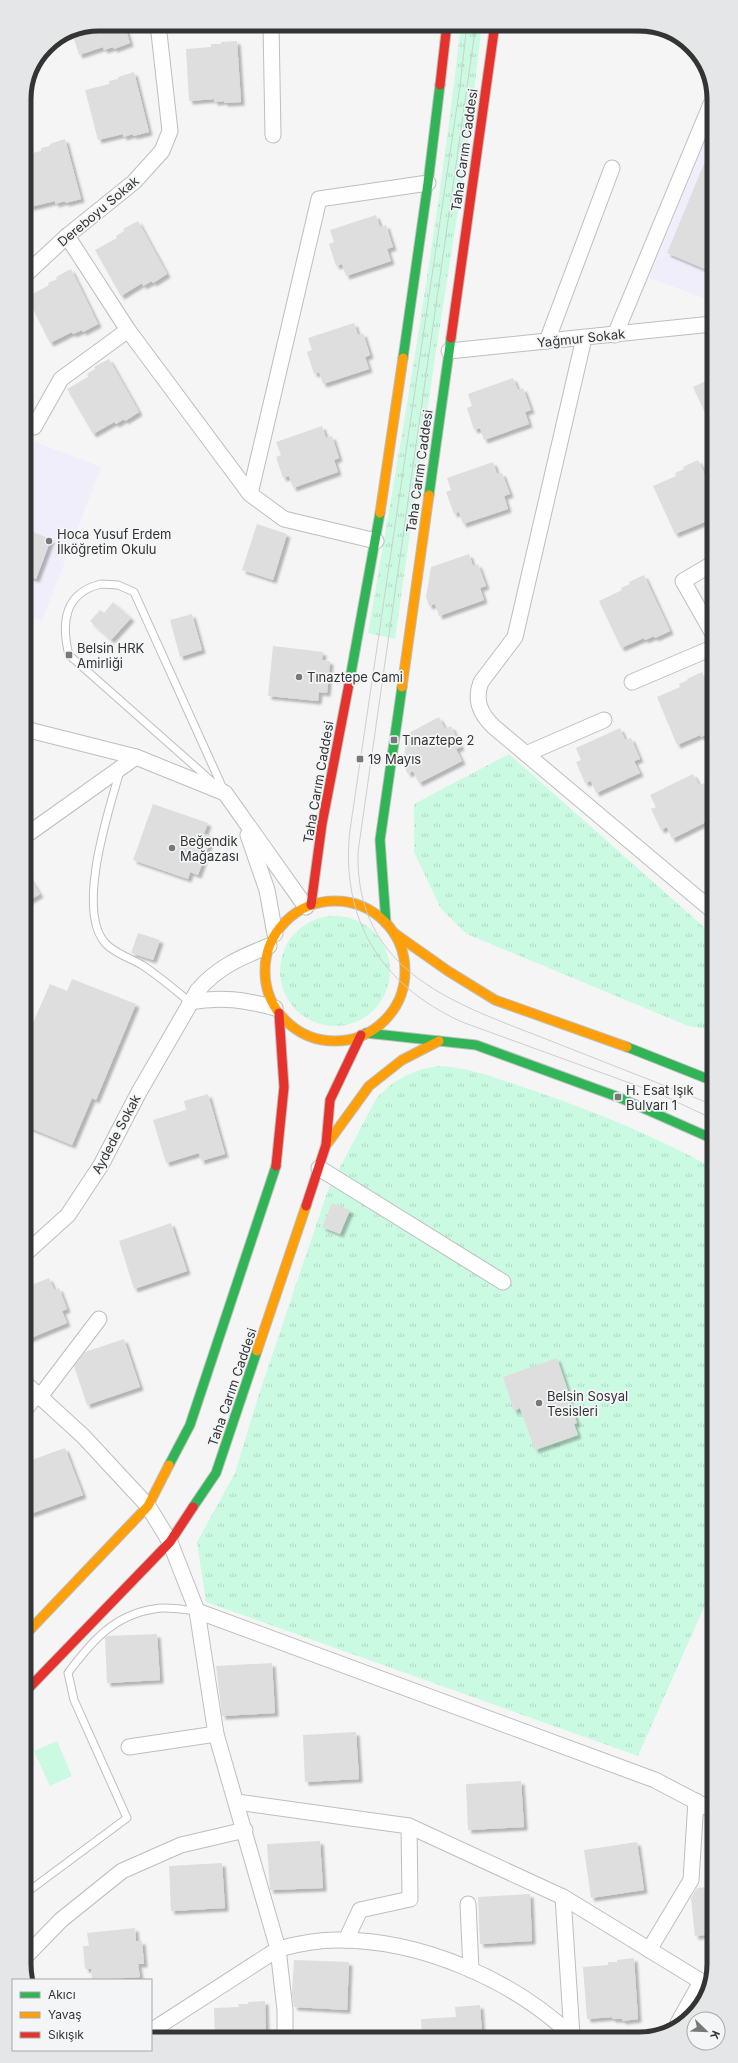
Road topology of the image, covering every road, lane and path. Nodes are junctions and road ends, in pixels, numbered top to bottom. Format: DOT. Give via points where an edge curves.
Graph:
graph roads {
  1 [pos="159,31"];
  2 [pos="271,31"];
  3 [pos="446,31"];
  4 [pos="494,31"];
  5 [pos="707,114"];
  6 [pos="273,135"];
  7 [pos="612,168"];
  8 [pos="428,183"];
  9 [pos="67,236"];
  10 [pos="31,269"];
  11 [pos="707,325"];
  12 [pos="128,330"];
  13 [pos="615,335"];
  14 [pos="584,338"];
  15 [pos="548,341"];
  16 [pos="449,350"];
  17 [pos="34,426"];
  18 [pos="250,494"];
  19 [pos="376,542"];
  20 [pos="707,567"];
  21 [pos="707,623"];
  22 [pos="707,650"];
  23 [pos="632,682"];
  24 [pos="604,720"];
  25 [pos="31,731"];
  26 [pos="526,754"];
  27 [pos="136,757"];
  28 [pos="120,769"];
  29 [pos="225,793"];
  30 [pos="31,832"];
  31 [pos="309,906"];
  32 [pos="707,907"];
  33 [pos="386,923"];
  34 [pos="394,933"];
  35 [pos="272,940"];
  36 [pos="190,1002"];
  37 [pos="277,1011"];
  38 [pos="364,1034"];
  39 [pos="439,1042"];
  40 [pos="707,1079"];
  41 [pos="707,1136"];
  42 [pos="326,1145"];
  43 [pos="319,1168"];
  44 [pos="31,1249"];
  45 [pos="503,1282"];
  46 [pos="99,1319"];
  47 [pos="31,1389"];
  48 [pos="39,1398"];
  49 [pos="31,1408"];
  50 [pos="148,1506"];
  51 [pos="170,1542"];
  52 [pos="197,1611"];
  53 [pos="31,1629"];
  54 [pos="31,1686"];
  55 [pos="216,1734"];
  56 [pos="129,1747"];
  57 [pos="696,1801"];
  58 [pos="237,1802"];
  59 [pos="707,1807"];
  60 [pos="409,1826"];
  61 [pos="245,1830"];
  62 [pos="31,1889"];
  63 [pos="563,1897"];
  64 [pos="468,1904"];
  65 [pos="346,1940"];
  66 [pos="278,1949"];
  67 [pos="649,1950"];
  68 [pos="31,1951"];
  69 [pos="471,1970"];
  70 [pos="704,1984"];
  71 [pos="703,1985"];
  72 [pos="682,2016"];
  73 [pos="152,2029"];
  74 [pos="285,2032"];
  75 [pos="566,2032"];
  76 [pos="571,2032"];
  1 -- 9 [label="street, Dereboyu Sokak" via="170,131 162,151 134,182"];
  2 -- 6 [label="street"];
  3 -- 8 [label="main road, Taha Carım Caddesi"];
  4 -- 16 [label="main road, Taha Carım Caddesi"];
  5 -- 13 [label="street"];
  7 -- 15 [label="street"];
  8 -- 18 [label="street" via="319,199"];
  8 -- 19 [label="main road, Taha Carım Caddesi"];
  9 -- 10 [label="street, Dereboyu Sokak"];
  9 -- 12 [label="street"];
  11 -- 13 [label="street, Yağmur Sokak"];
  12 -- 17 [label="street" via="61,380"];
  12 -- 18 [label="street"];
  13 -- 14 [label="street, Yağmur Sokak"];
  14 -- 15 [label="street, Yağmur Sokak"];
  14 -- 26 [label="street" via="515,636 481,682 478,695 480,710 488,722"];
  15 -- 16 [label="street, Yağmur Sokak"];
  16 -- 33 [label="main road, Taha Carım Caddesi" via="380,840"];
  18 -- 19 [label="street" via="284,519"];
  19 -- 31 [label="main road, Taha Carım Caddesi" via="322,824"];
  20 -- 21 [label="street" via="683,582"];
  22 -- 23 [label="street"];
  24 -- 26 [label="street"];
  25 -- 27 [label="street"];
  26 -- 32 [label="street"];
  27 -- 28 [label="street"];
  27 -- 29 [label="street"];
  28 -- 30 [label="street"];
  28 -- 36 [label="lane" via="105,822 94,877 95,924 98,933 111,948 156,974"];
  29 -- 29 [label="lane" via="134,592 110,584 96,585 84,590 72,602 66,618 66,643 69,655"];
  29 -- 31 [label="street"];
  29 -- 35 [label="street" via="239,817 261,869 270,905"];
  31 -- 33 [label="main road" via="328,901 353,903 371,910"];
  31 -- 35 [label="main road" via="292,915"];
  33 -- 34 [label="main road"];
  34 -- 38 [label="main road" via="404,957 405,970 401,993 387,1017"];
  34 -- 40 [label="main road" via="495,1000"];
  35 -- 36 [label="street, Aydede Sokak" via="218,970"];
  35 -- 37 [label="main road" via="264,971 266,984"];
  36 -- 37 [label="street" via="237,999"];
  36 -- 44 [label="street, Aydede Sokak" via="101,1165 68,1215"];
  37 -- 38 [label="main road" via="293,1027 316,1038 342,1040"];
  37 -- 50 [label="main road, Taha Carım Caddesi" via="284,1087 276,1167 190,1425"];
  38 -- 39 [label="main road"];
  38 -- 42 [label="main road, Taha Carım Caddesi" via="330,1100"];
  39 -- 41 [label="main road" via="476,1045 618,1097"];
  39 -- 42 [label="main road" via="402,1060 369,1086"];
  42 -- 43 [label="main road, Taha Carım Caddesi"];
  43 -- 45 [label="street"];
  43 -- 51 [label="main road, Taha Carım Caddesi" via="216,1473"];
  46 -- 48 [label="street"];
  47 -- 48 [label="street"];
  48 -- 49 [label="lane"];
  48 -- 50 [label="street" via="83,1436"];
  50 -- 51 [label="street"];
  50 -- 53 [label="main road, Taha Carım Caddesi"];
  51 -- 52 [label="street"];
  51 -- 54 [label="main road, Taha Carım Caddesi"];
  52 -- 55 [label="street"];
  52 -- 57 [label="street" via="655,1780"];
  52 -- 62 [label="lane" via="154,1608 116,1622 88,1646 68,1673 74,1700 127,1818"];
  55 -- 56 [label="street"];
  55 -- 58 [label="street"];
  57 -- 59 [label="street"];
  57 -- 67 [label="street" via="691,1880"];
  58 -- 60 [label="street"];
  58 -- 61 [label="street"];
  60 -- 63 [label="street"];
  60 -- 65 [label="street" via="410,1899 360,1910"];
  61 -- 66 [label="street"];
  61 -- 68 [label="street" via="181,1845 122,1871 61,1920"];
  63 -- 67 [label="street"];
  63 -- 76 [label="street"];
  64 -- 69 [label="street"];
  65 -- 66 [label="street" via="317,1941"];
  65 -- 69 [label="street" via="391,1945 430,1955"];
  66 -- 73 [label="street"];
  66 -- 74 [label="street"];
  67 -- 70 [label="street"];
  69 -- 75 [label="street" via="521,1996"];
  71 -- 72 [label="street"];
}
